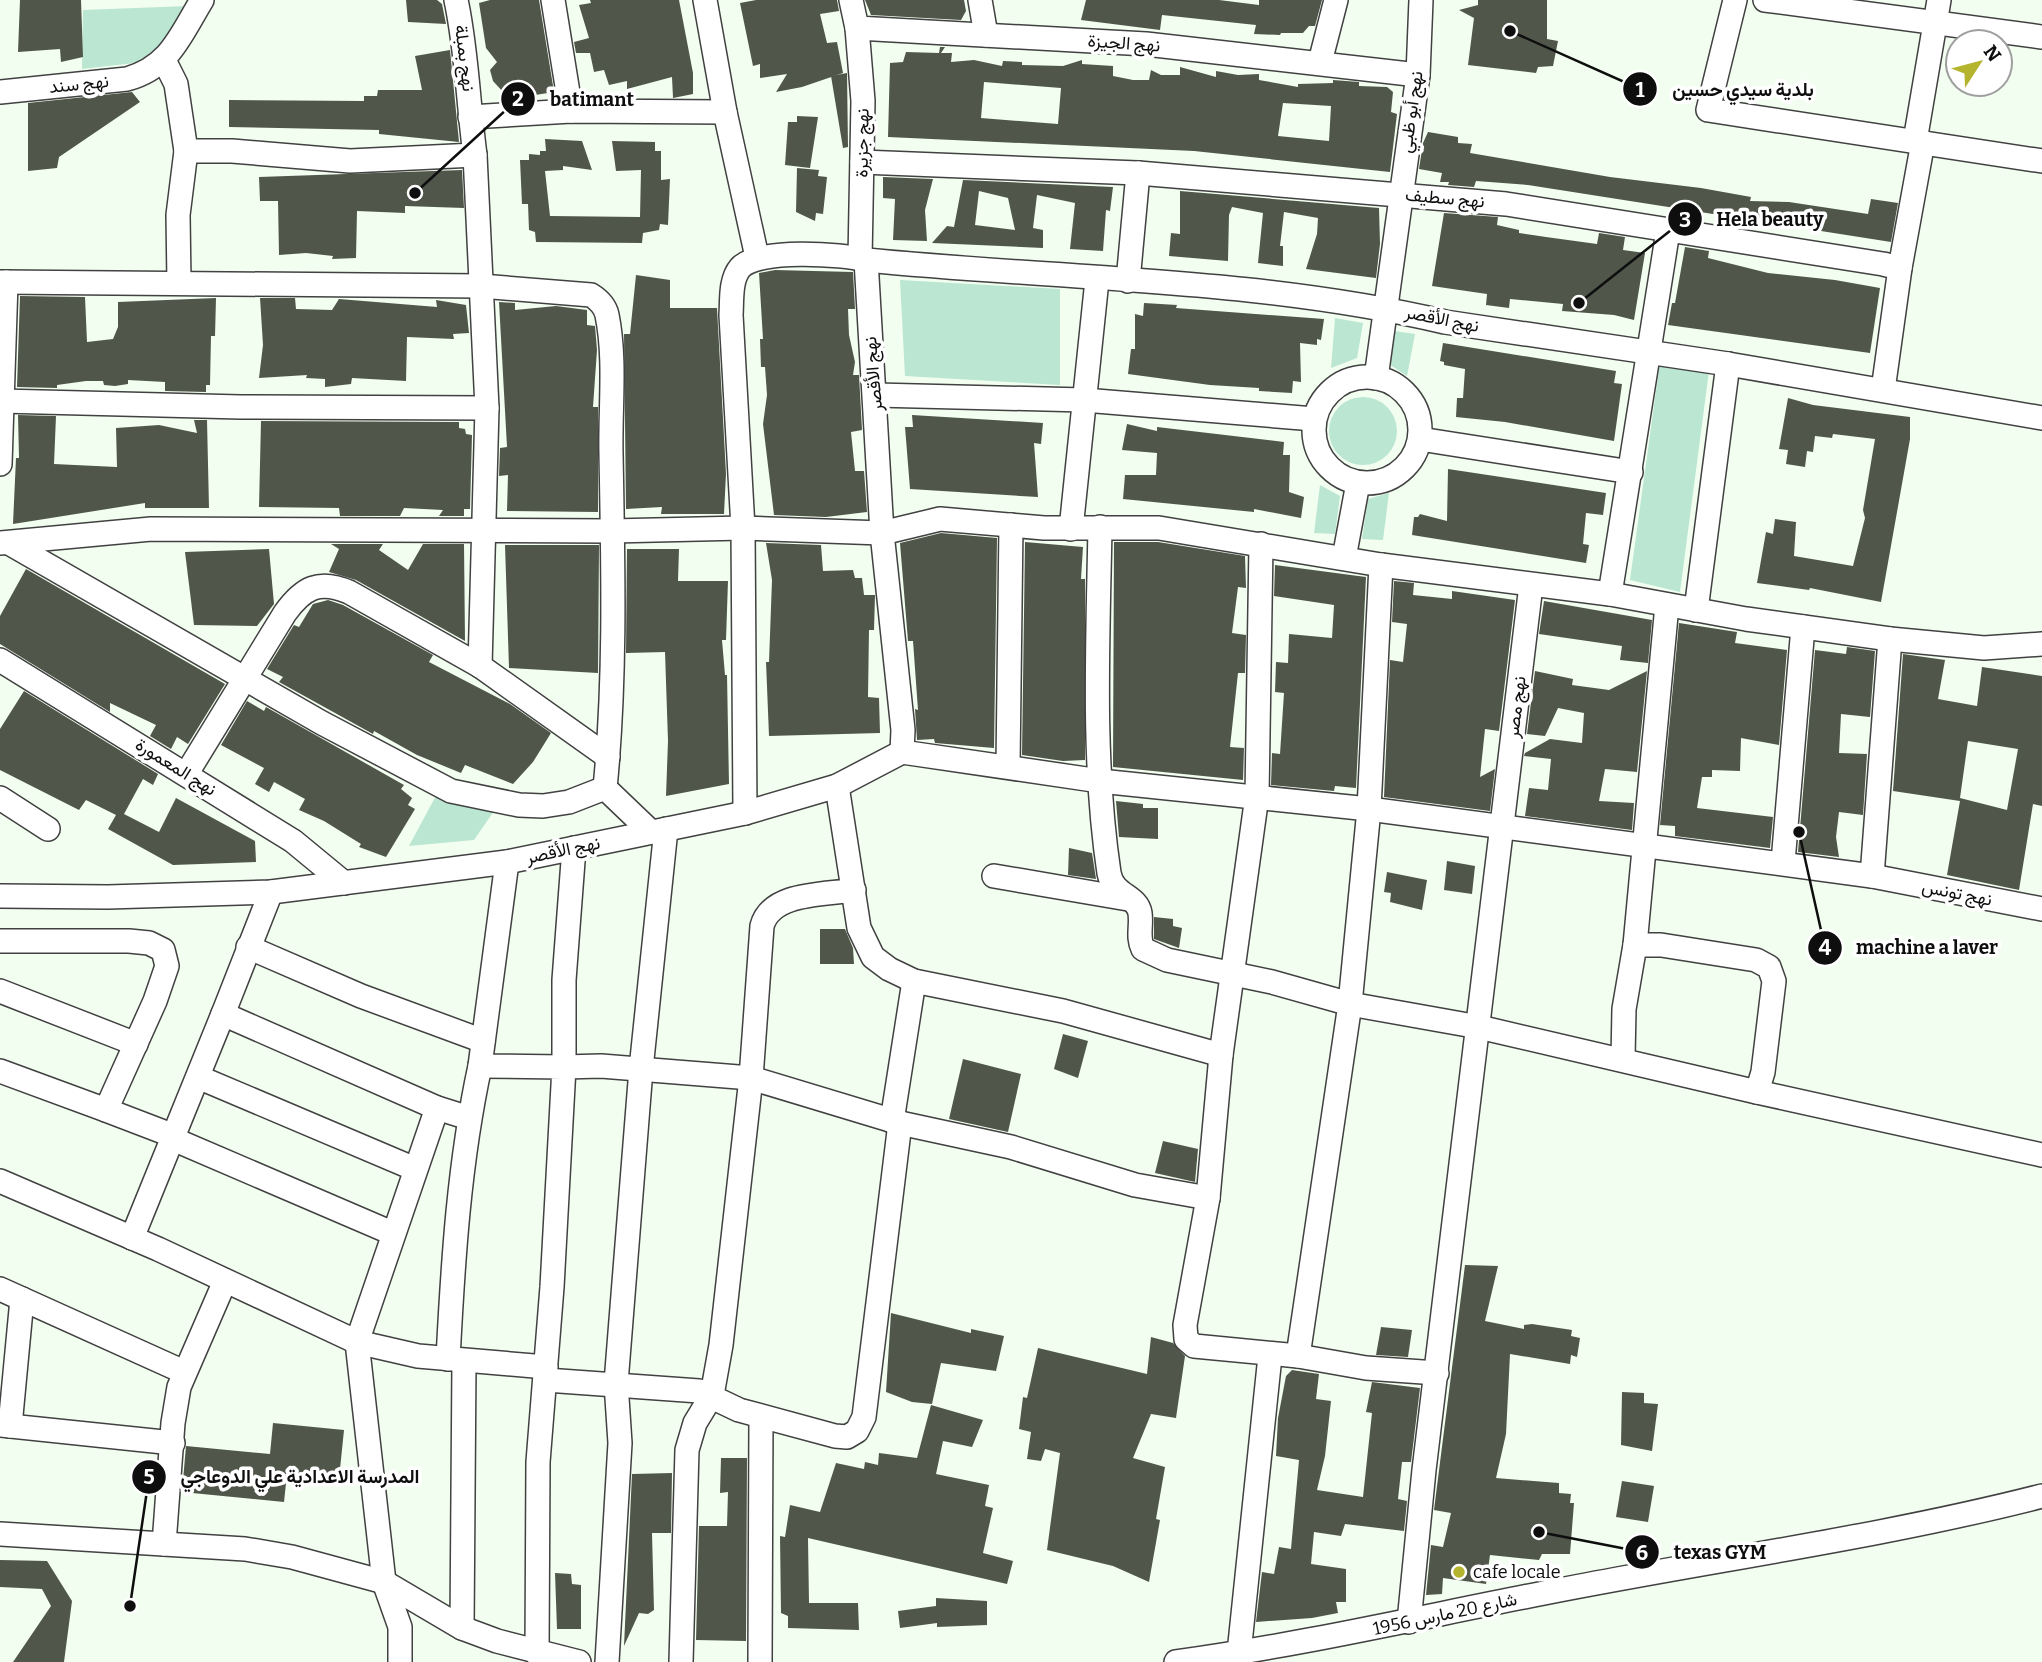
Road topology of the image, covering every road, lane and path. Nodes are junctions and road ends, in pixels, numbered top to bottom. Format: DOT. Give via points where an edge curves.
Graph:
graph roads {
  1 [pos="202,0"];
  2 [pos="456,0"];
  3 [pos="553,0"];
  4 [pos="705,0"];
  5 [pos="851,0"];
  6 [pos="979,0"];
  7 [pos="1336,0"];
  8 [pos="1421,0"];
  9 [pos="1735,0"];
  10 [pos="1765,0"];
  11 [pos="1937,11"];
  12 [pos="857,27"];
  13 [pos="986,35"];
  14 [pos="2042,37"];
  15 [pos="1320,62"];
  16 [pos="160,64"];
  17 [pos="1418,75"];
  18 [pos="0,93"];
  19 [pos="571,111"];
  20 [pos="725,112"];
  21 [pos="470,117"];
  22 [pos="1919,141"];
  23 [pos="186,151"];
  24 [pos="475,155"];
  25 [pos="2042,161"];
  26 [pos="862,162"];
  27 [pos="1138,173"];
  28 [pos="1399,195"];
  29 [pos="1668,231"];
  30 [pos="757,257"];
  31 [pos="863,260"];
  32 [pos="1900,268"];
  33 [pos="1097,279"];
  34 [pos="1128,281"];
  35 [pos="3,282"];
  36 [pos="178,284"];
  37 [pos="481,286"];
  38 [pos="1384,307"];
  39 [pos="1649,352"];
  40 [pos="1728,364"];
  41 [pos="1376,378"];
  42 [pos="1883,390"];
  43 [pos="876,395"];
  44 [pos="1084,400"];
  45 [pos="1,401"];
  46 [pos="487,408"];
  47 [pos="2042,418"];
  48 [pos="1314,419"];
  49 [pos="1420,439"];
  50 [pos="0,464"];
  51 [pos="1631,472"];
  52 [pos="1358,484"];
  53 [pos="1011,525"];
  54 [pos="1100,527"];
  55 [pos="743,528"];
  56 [pos="482,529"];
  57 [pos="1071,530"];
  58 [pos="612,531"];
  59 [pos="882,533"];
  60 [pos="4,543"];
  61 [pos="1261,544"];
  62 [pos="1344,558"];
  63 [pos="1381,565"];
  64 [pos="1531,586"];
  65 [pos="1609,594"];
  66 [pos="1667,605"];
  67 [pos="1696,610"];
  68 [pos="1803,627"];
  69 [pos="1890,639"];
  70 [pos="2042,644"];
  71 [pos="480,666"];
  72 [pos="3,668"];
  73 [pos="245,677"];
  74 [pos="902,752"];
  75 [pos="608,757"];
  76 [pos="1009,765"];
  77 [pos="187,773"];
  78 [pos="1100,781"];
  79 [pos="837,786"];
  80 [pos="604,788"];
  81 [pos="1257,796"];
  82 [pos="0,798"];
  83 [pos="1369,809"];
  84 [pos="745,813"];
  85 [pos="48,829"];
  86 [pos="1500,829"];
  87 [pos="659,830"];
  88 [pos="1645,845"];
  89 [pos="574,848"];
  90 [pos="507,862"];
  91 [pos="1783,862"];
  92 [pos="994,876"];
  93 [pos="1872,876"];
  94 [pos="344,884"];
  95 [pos="854,890"];
  96 [pos="271,892"];
  97 [pos="0,896"];
  98 [pos="1131,900"];
  99 [pos="2042,909"];
  100 [pos="0,941"];
  101 [pos="1635,945"];
  102 [pos="248,947"];
  103 [pos="1234,973"];
  104 [pos="914,981"];
  105 [pos="0,991"];
  106 [pos="1350,1004"];
  107 [pos="223,1014"];
  108 [pos="1479,1027"];
  109 [pos="483,1041"];
  110 [pos="136,1044"];
  111 [pos="1221,1055"];
  112 [pos="1623,1059"];
  113 [pos="480,1066"];
  114 [pos="564,1067"];
  115 [pos="641,1069"];
  116 [pos="0,1071"];
  117 [pos="198,1077"];
  118 [pos="751,1078"];
  119 [pos="1757,1092"];
  120 [pos="437,1108"];
  121 [pos="106,1110"];
  122 [pos="469,1118"];
  123 [pos="896,1122"];
  124 [pos="174,1138"];
  125 [pos="2042,1156"];
  126 [pos="415,1168"];
  127 [pos="0,1181"];
  128 [pos="1208,1198"];
  129 [pos="393,1233"];
  130 [pos="132,1238"];
  131 [pos="225,1281"];
  132 [pos="0,1289"];
  133 [pos="22,1299"];
  134 [pos="357,1342"];
  135 [pos="1270,1356"];
  136 [pos="1298,1356"];
  137 [pos="456,1360"];
  138 [pos="184,1372"];
  139 [pos="1437,1373"];
  140 [pos="546,1374"];
  141 [pos="616,1383"];
  142 [pos="712,1395"];
  143 [pos="761,1417"];
  144 [pos="5,1426"];
  145 [pos="173,1443"];
  146 [pos="2042,1496"];
  147 [pos="0,1534"];
  148 [pos="164,1544"];
  149 [pos="384,1582"];
  150 [pos="1409,1622"];
  151 [pos="462,1628"];
  152 [pos="1239,1653"];
  153 [pos="559,1660"];
  154 [pos="400,1662"];
  155 [pos="607,1662"];
  156 [pos="681,1662"];
  157 [pos="760,1662"];
  158 [pos="1176,1662"];
  1 -- 16 [label="street"];
  2 -- 21 [label="street, نهج بمبلة" via="471,93"];
  3 -- 19 [label="street"];
  4 -- 20 [label="street"];
  5 -- 12 [label="street"];
  6 -- 13 [label="street"];
  7 -- 15 [label="street"];
  8 -- 17 [label="street, نهج أبو ظبي"];
  9 -- 22 [label="street" via="1707,110"];
  10 -- 11 [label="street"];
  11 -- 14 [label="street"];
  11 -- 22 [label="street"];
  12 -- 13 [label="street, نهج الجيزة"];
  12 -- 26 [label="street, نهج جزيرة"];
  13 -- 15 [label="street, نهج الجيزة" via="1146,44"];
  15 -- 17 [label="street, نهج الجيزة"];
  16 -- 18 [label="street, نهج سند" via="127,79"];
  16 -- 23 [label="street" via="176,84"];
  17 -- 28 [label="street, نهج أبو ظبي"];
  19 -- 20 [label="street"];
  19 -- 21 [label="street"];
  20 -- 30 [label="street"];
  21 -- 24 [label="street, نهج بمبلة"];
  22 -- 25 [label="street"];
  22 -- 32 [label="street"];
  23 -- 24 [label="street" via="350,161"];
  23 -- 36 [label="street" via="178,215"];
  24 -- 37 [label="street, نهج بمبلة"];
  26 -- 27 [label="street, نهج سطيف"];
  26 -- 31 [label="street, نهج جزيرة"];
  27 -- 28 [label="street, نهج سطيف"];
  27 -- 34 [label="street"];
  28 -- 29 [label="street, نهج سطيف" via="1506,204"];
  28 -- 38 [label="street, نهج أبو ظبي"];
  29 -- 32 [label="street, نهج سطيف"];
  29 -- 39 [label="street"];
  30 -- 31 [label="street" via="785,254"];
  30 -- 55 [label="street" via="740,267 731,315"];
  31 -- 33 [label="street, نهج الأقصر"];
  31 -- 43 [label="street, نهج الأقصر"];
  32 -- 42 [label="street"];
  33 -- 34 [label="street, نهج الأقصر"];
  33 -- 44 [label="street"];
  34 -- 38 [label="street, نهج الأقصر"];
  35 -- 36 [label="street"];
  35 -- 45 [label="street"];
  36 -- 37 [label="street"];
  37 -- 46 [label="street, نهج بمبلة"];
  37 -- 58 [label="street" via="591,295 601,302 607,314 609,351"];
  38 -- 39 [label="street, نهج الأقصر" via="1446,322"];
  38 -- 41 [label="street, نهج أبو ظبي"];
  39 -- 40 [label="street, نهج الأقصر"];
  39 -- 51 [label="street"];
  40 -- 42 [label="street, نهج الأقصر"];
  40 -- 67 [label="street"];
  41 -- 48 [label="street" via="1362,377 1337,386"];
  41 -- 49 [label="street" via="1389,382 1410,400 1417,412"];
  42 -- 47 [label="street, نهج الأقصر"];
  43 -- 44 [label="street"];
  43 -- 59 [label="street, نهج الأقصر"];
  44 -- 48 [label="street"];
  44 -- 57 [label="street"];
  45 -- 46 [label="street"];
  45 -- 50 [label="street"];
  46 -- 56 [label="street, نهج بمبلة"];
  48 -- 52 [label="street" via="1322,460 1338,475"];
  49 -- 51 [label="street"];
  49 -- 52 [label="street" via="1404,468 1383,481"];
  51 -- 65 [label="street"];
  52 -- 62 [label="street"];
  53 -- 57 [label="street"];
  53 -- 59 [label="street" via="940,519"];
  53 -- 76 [label="street"];
  54 -- 57 [label="street"];
  54 -- 61 [label="street" via="1192,531"];
  54 -- 78 [label="street"];
  55 -- 58 [label="street"];
  55 -- 59 [label="street"];
  55 -- 84 [label="street"];
  56 -- 58 [label="street"];
  56 -- 60 [label="street" via="151,529"];
  56 -- 71 [label="street, نهج بمبلة"];
  58 -- 75 [label="street"];
  59 -- 74 [label="street, نهج الأقصر"];
  60 -- 73 [label="street"];
  61 -- 62 [label="street"];
  61 -- 81 [label="street"];
  62 -- 63 [label="street"];
  63 -- 64 [label="street"];
  63 -- 83 [label="street"];
  64 -- 65 [label="street"];
  64 -- 86 [label="street, نهج مصر"];
  65 -- 66 [label="street"];
  66 -- 67 [label="street"];
  66 -- 88 [label="street"];
  67 -- 68 [label="street"];
  68 -- 69 [label="street"];
  68 -- 91 [label="street"];
  69 -- 70 [label="street" via="1984,648"];
  69 -- 93 [label="street"];
  71 -- 73 [label="street" via="349,593 315,585 296,597"];
  71 -- 75 [label="street"];
  72 -- 77 [label="street, نهج المعمورة"];
  73 -- 77 [label="street"];
  73 -- 80 [label="street" via="388,760 463,794 543,806 569,802"];
  74 -- 76 [label="street, نهج تونس"];
  74 -- 79 [label="street, نهج الأقصر"];
  75 -- 80 [label="street"];
  76 -- 78 [label="street, نهج تونس"];
  77 -- 94 [label="street, نهج المعمورة" via="293,841"];
  78 -- 81 [label="street, نهج تونس"];
  78 -- 98 [label="street" via="1110,875 1117,891"];
  79 -- 84 [label="street, نهج الأقصر"];
  79 -- 95 [label="street"];
  80 -- 87 [label="street"];
  81 -- 83 [label="street, نهج تونس"];
  81 -- 103 [label="street"];
  82 -- 85 [label="street"];
  83 -- 86 [label="street, نهج تونس"];
  83 -- 106 [label="street"];
  84 -- 87 [label="street, نهج الأقصر"];
  86 -- 88 [label="street, نهج تونس"];
  86 -- 108 [label="street, نهج مصر"];
  87 -- 89 [label="street, نهج الأقصر"];
  87 -- 115 [label="street"];
  88 -- 91 [label="street, نهج تونس"];
  88 -- 101 [label="street"];
  89 -- 90 [label="street, نهج الأقصر"];
  89 -- 114 [label="street" via="564,980"];
  90 -- 94 [label="street, نهج الأقصر"];
  90 -- 109 [label="street"];
  91 -- 93 [label="street, نهج تونس"];
  92 -- 98 [label="street"];
  93 -- 99 [label="street, نهج تونس"];
  94 -- 96 [label="street, نهج الأقصر"];
  95 -- 104 [label="street" via="859,928 873,957"];
  95 -- 118 [label="street" via="779,903 765,915"];
  96 -- 97 [label="street, نهج الأقصر"];
  96 -- 102 [label="street"];
  98 -- 103 [label="street" via="1140,914 1143,949 1167,960"];
  100 -- 110 [label="street" via="129,941 163,950 167,966"];
  101 -- 112 [label="street" via="1624,1009"];
  101 -- 119 [label="street" via="1756,960 1769,967 1774,981"];
  102 -- 107 [label="street"];
  102 -- 109 [label="street" via="361,996"];
  103 -- 106 [label="street"];
  103 -- 111 [label="street"];
  104 -- 111 [label="street" via="1063,1011"];
  104 -- 123 [label="street"];
  105 -- 110 [label="street"];
  106 -- 108 [label="street"];
  106 -- 136 [label="street"];
  107 -- 117 [label="street"];
  107 -- 120 [label="street"];
  108 -- 112 [label="street"];
  108 -- 139 [label="street, نهج مصر"];
  109 -- 113 [label="street"];
  110 -- 121 [label="street"];
  111 -- 128 [label="street"];
  112 -- 119 [label="street"];
  113 -- 114 [label="street"];
  113 -- 122 [label="street"];
  114 -- 115 [label="street"];
  114 -- 140 [label="street"];
  115 -- 118 [label="street"];
  115 -- 141 [label="street"];
  116 -- 121 [label="street"];
  117 -- 124 [label="street"];
  117 -- 126 [label="street"];
  118 -- 123 [label="street"];
  118 -- 142 [label="street" via="729,1291"];
  119 -- 125 [label="street"];
  120 -- 122 [label="street"];
  120 -- 126 [label="street"];
  121 -- 124 [label="street"];
  122 -- 137 [label="street" via="452,1278"];
  123 -- 128 [label="street" via="1011,1147 1125,1182"];
  123 -- 143 [label="street" via="864,1417 858,1430 847,1437"];
  124 -- 129 [label="street"];
  124 -- 130 [label="street"];
  126 -- 129 [label="street"];
  127 -- 130 [label="street"];
  128 -- 135 [label="street" via="1186,1313 1186,1339 1194,1346"];
  129 -- 134 [label="street"];
  130 -- 131 [label="street"];
  131 -- 134 [label="street"];
  131 -- 138 [label="street"];
  132 -- 133 [label="street"];
  133 -- 138 [label="street"];
  133 -- 144 [label="street"];
  134 -- 137 [label="street"];
  134 -- 149 [label="street"];
  135 -- 136 [label="street"];
  135 -- 152 [label="street"];
  136 -- 139 [label="street" via="1366,1368"];
  137 -- 140 [label="street"];
  137 -- 151 [label="street"];
  138 -- 145 [label="street" via="175,1405"];
  139 -- 150 [label="street, نهج مصر"];
  140 -- 141 [label="street"];
  140 -- 153 [label="street" via="538,1462"];
  141 -- 142 [label="street"];
  141 -- 155 [label="street" via="620,1443"];
  142 -- 143 [label="street"];
  142 -- 156 [label="street" via="695,1423 687,1450"];
  143 -- 157 [label="street"];
  144 -- 145 [label="street"];
  145 -- 148 [label="street"];
  146 -- 150 [label="street, شارع 20 مارس 1956"];
  147 -- 148 [label="street"];
  148 -- 149 [label="street" via="292,1557"];
  149 -- 151 [label="street"];
  149 -- 154 [label="street" via="400,1627"];
  150 -- 152 [label="street, شارع 20 مارس 1956"];
  151 -- 153 [label="street"];
  152 -- 158 [label="street, شارع 20 مارس 1956"];
}
